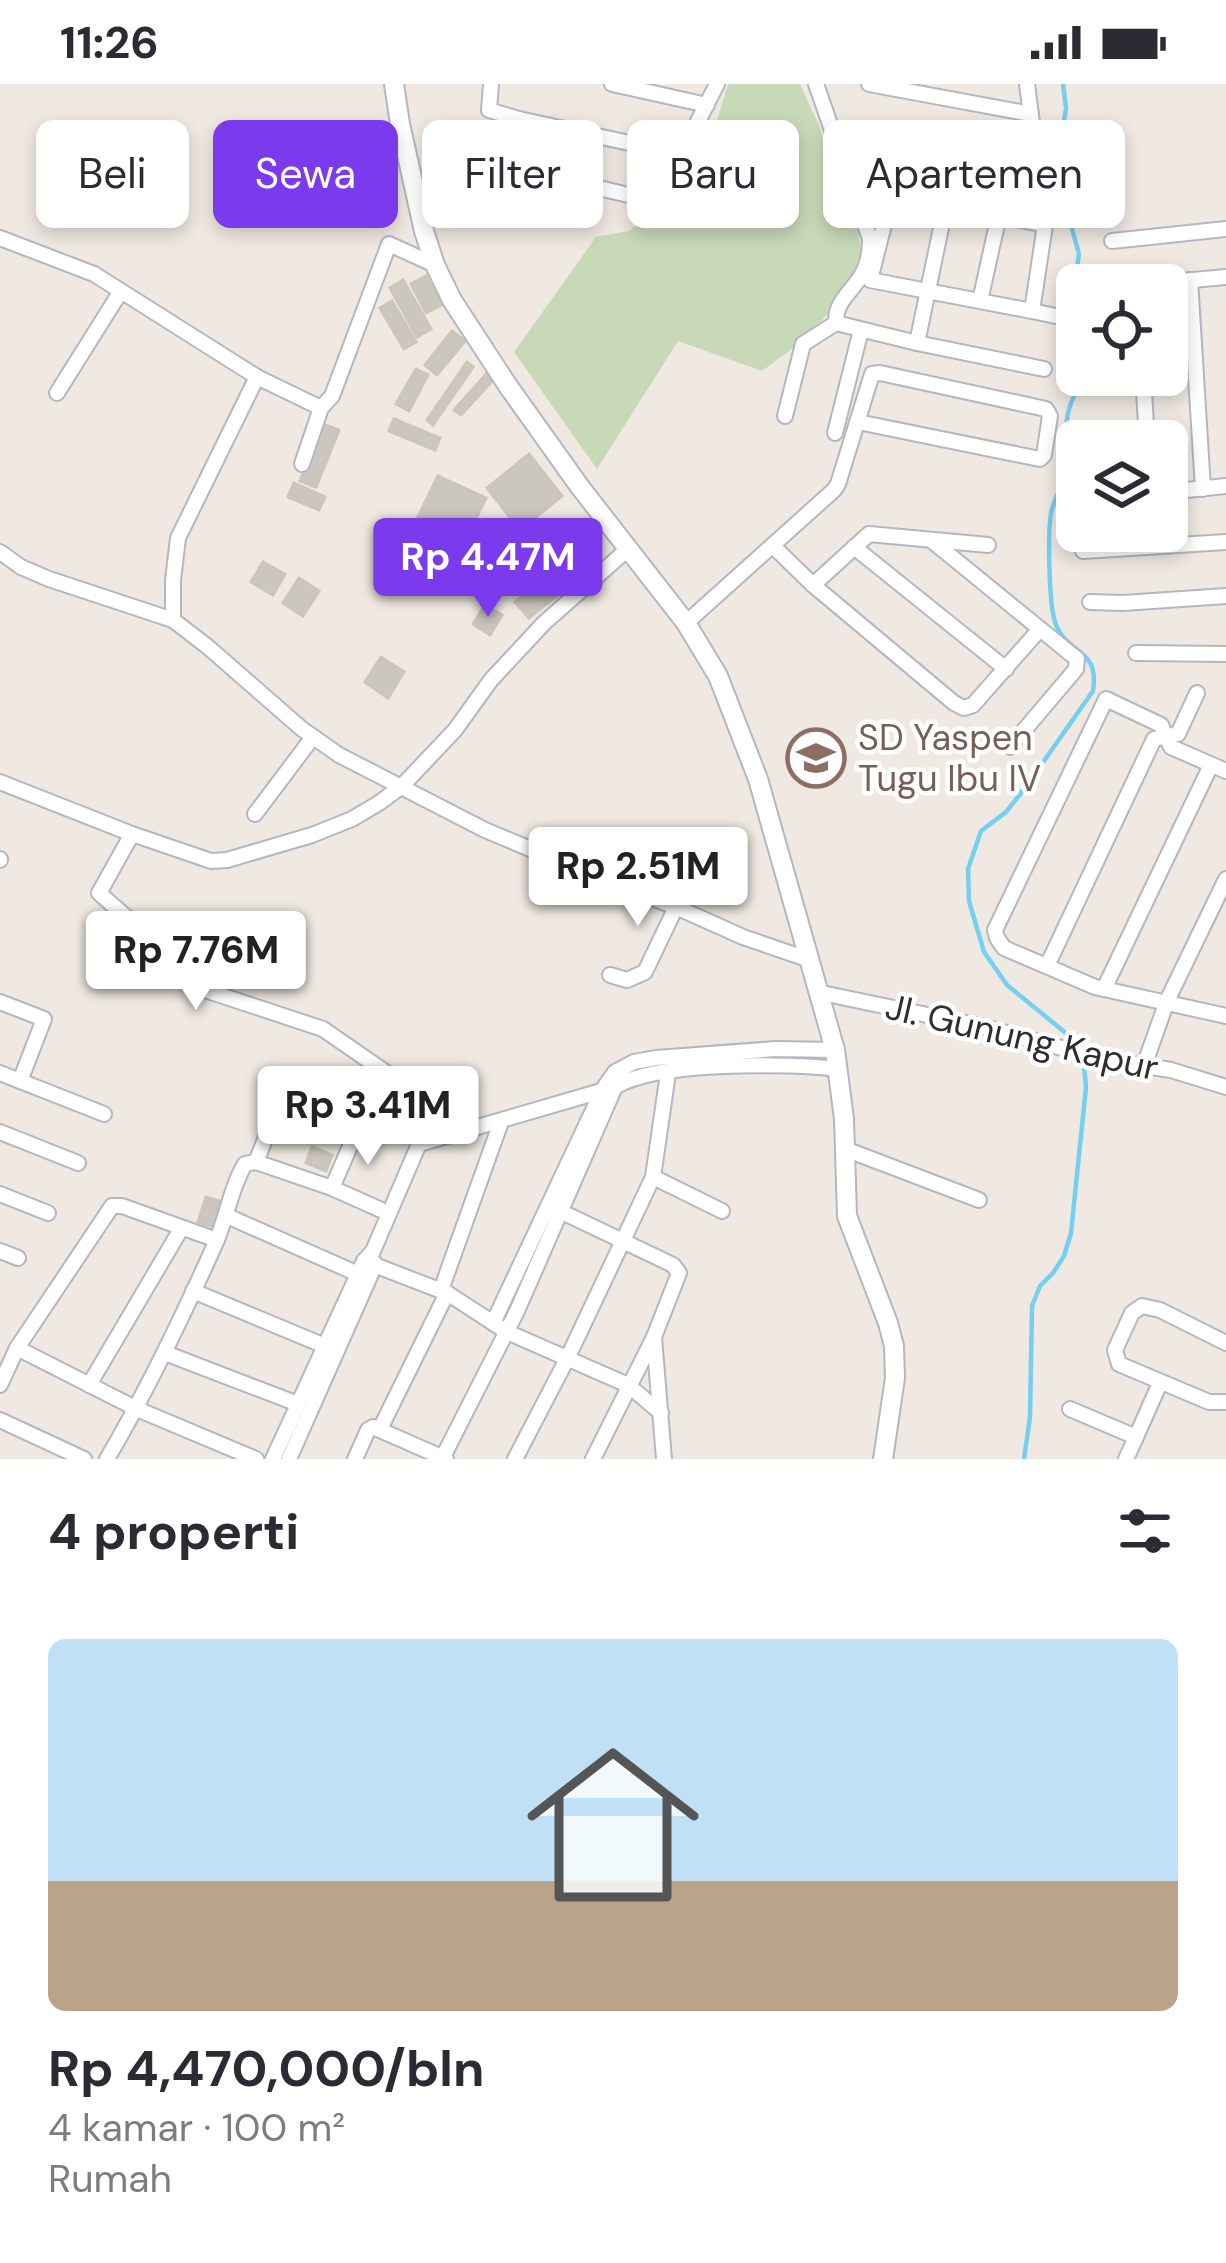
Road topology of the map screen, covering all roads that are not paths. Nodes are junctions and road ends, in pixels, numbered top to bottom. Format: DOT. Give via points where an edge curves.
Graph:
graph roads {
  1 [pos="394,84"];
  2 [pos="491,84"];
  3 [pos="612,84"];
  4 [pos="717,84"];
  5 [pos="816,84"];
  6 [pos="869,84"];
  7 [pos="1028,84"];
  8 [pos="707,105"];
  9 [pos="1031,114"];
  10 [pos="519,119"];
  11 [pos="699,120"];
  12 [pos="829,120"];
  13 [pos="1032,120"];
  14 [pos="627,142"];
  15 [pos="627,194"];
  16 [pos="866,228"];
  17 [pos="881,228"];
  18 [pos="940,228"];
  19 [pos="996,228"];
  20 [pos="1045,228"];
  21 [pos="1226,229"];
  22 [pos="0,238"];
  23 [pos="1112,241"];
  24 [pos="435,265"];
  25 [pos="1226,277"];
  26 [pos="865,278"];
  27 [pos="1190,280"];
  28 [pos="926,290"];
  29 [pos="121,291"];
  30 [pos="980,301"];
  31 [pos="1032,311"];
  32 [pos="1056,316"];
  33 [pos="836,323"];
  34 [pos="861,330"];
  35 [pos="916,343"];
  36 [pos="1044,369"];
  37 [pos="257,377"];
  38 [pos="57,393"];
  39 [pos="321,408"];
  40 [pos="785,416"];
  41 [pos="858,422"];
  42 [pos="835,434"];
  43 [pos="302,464"];
  44 [pos="1226,486"];
  45 [pos="1203,489"];
  46 [pos="1188,490"];
  47 [pos="931,540"];
  48 [pos="1226,542"];
  49 [pos="1188,544"];
  50 [pos="988,545"];
  51 [pos="774,547"];
  52 [pos="854,548"];
  53 [pos="628,549"];
  54 [pos="0,552"];
  55 [pos="813,585"];
  56 [pos="1226,596"];
  57 [pos="1090,602"];
  58 [pos="173,620"];
  59 [pos="686,623"];
  60 [pos="1040,629"];
  61 [pos="1136,652"];
  62 [pos="1226,654"];
  63 [pos="1006,670"];
  64 [pos="1197,694"];
  65 [pos="1166,736"];
  66 [pos="313,737"];
  67 [pos="1010,747"];
  68 [pos="1218,768"];
  69 [pos="0,782"];
  70 [pos="402,786"];
  71 [pos="255,814"];
  72 [pos="132,834"];
  73 [pos="1226,879"];
  74 [pos="676,907"];
  75 [pos="807,959"];
  76 [pos="1047,966"];
  77 [pos="610,975"];
  78 [pos="1104,989"];
  79 [pos="817,992"];
  80 [pos="1167,1001"];
  81 [pos="0,1002"];
  82 [pos="1226,1016"];
  83 [pos="836,1059"];
  84 [pos="1144,1066"];
  85 [pos="668,1072"];
  86 [pos="0,1073"];
  87 [pos="20,1081"];
  88 [pos="1226,1087"];
  89 [pos="609,1088"];
  90 [pos="104,1114"];
  91 [pos="501,1122"];
  92 [pos="270,1126"];
  93 [pos="358,1129"];
  94 [pos="0,1132"];
  95 [pos="419,1144"];
  96 [pos="845,1149"];
  97 [pos="77,1162"];
  98 [pos="256,1162"];
  99 [pos="653,1177"];
  100 [pos="332,1188"];
  101 [pos="0,1194"];
  102 [pos="979,1200"];
  103 [pos="722,1211"];
  104 [pos="562,1212"];
  105 [pos="48,1213"];
  106 [pos="388,1213"];
  107 [pos="226,1216"];
  108 [pos="182,1229"];
  109 [pos="217,1240"];
  110 [pos="621,1243"];
  111 [pos="0,1251"];
  112 [pos="18,1258"];
  113 [pos="368,1263"];
  114 [pos="193,1291"];
  115 [pos="444,1292"];
  116 [pos="500,1327"];
  117 [pos="654,1337"];
  118 [pos="1226,1343"];
  119 [pos="326,1346"];
  120 [pos="17,1348"];
  121 [pos="165,1353"];
  122 [pos="568,1357"];
  123 [pos="1160,1382"];
  124 [pos="0,1385"];
  125 [pos="89,1385"];
  126 [pos="628,1385"];
  127 [pos="1226,1402"];
  128 [pos="298,1403"];
  129 [pos="136,1409"];
  130 [pos="1070,1409"];
  131 [pos="661,1413"];
  132 [pos="0,1420"];
  133 [pos="380,1429"];
  134 [pos="1136,1437"];
  135 [pos="416,1453"];
  136 [pos="444,1458"];
  137 [pos="84,1459"];
  138 [pos="106,1459"];
  139 [pos="256,1459"];
  140 [pos="273,1459"];
  141 [pos="289,1459"];
  142 [pos="355,1459"];
  143 [pos="515,1459"];
  144 [pos="593,1459"];
  145 [pos="664,1459"];
  146 [pos="883,1459"];
  147 [pos="1126,1459"];
  1 -- 24 [label="street"];
  2 -- 10 [label="street" via="489,110"];
  3 -- 8 [label="street"];
  4 -- 8 [label="street"];
  5 -- 12 [label="street"];
  6 -- 9 [label="street"];
  7 -- 9 [label="street"];
  8 -- 11 [label="street"];
  9 -- 13 [label="street"];
  10 -- 14 [label="street"];
  10 -- 15 [label="street" via="512,166"];
  16 -- 26 [label="street"];
  17 -- 26 [label="street"];
  18 -- 28 [label="street"];
  19 -- 30 [label="street"];
  20 -- 31 [label="street"];
  21 -- 23 [label="street"];
  22 -- 29 [label="street"];
  24 -- 39 [label="street" via="389,244"];
  24 -- 53 [label="street" via="508,386"];
  25 -- 27 [label="street"];
  26 -- 28 [label="street"];
  26 -- 33 [label="street" via="839,305"];
  27 -- 45 [label="street"];
  28 -- 30 [label="street"];
  28 -- 35 [label="street"];
  29 -- 37 [label="street"];
  29 -- 38 [label="street"];
  30 -- 31 [label="street"];
  31 -- 32 [label="street"];
  33 -- 34 [label="street"];
  33 -- 40 [label="street" via="803,344"];
  34 -- 35 [label="street"];
  34 -- 42 [label="street"];
  35 -- 36 [label="street"];
  37 -- 39 [label="street"];
  37 -- 58 [label="street" via="178,538"];
  39 -- 43 [label="street"];
  41 -- 41 [label="street" via="876,372 1050,416 1040,459"];
  41 -- 51 [label="street" via="834,490"];
  44 -- 45 [label="street"];
  45 -- 46 [label="street"];
  47 -- 50 [label="street"];
  47 -- 52 [label="street" via="869,534"];
  47 -- 60 [label="street"];
  48 -- 49 [label="street"];
  51 -- 55 [label="street"];
  51 -- 59 [label="street"];
  52 -- 55 [label="street"];
  52 -- 63 [label="street"];
  53 -- 59 [label="street"];
  53 -- 70 [label="street" via="544,623"];
  54 -- 58 [label="street" via="49,579"];
  55 -- 63 [label="street" via="964,708"];
  56 -- 57 [label="street"];
  58 -- 66 [label="street"];
  59 -- 75 [label="street" via="733,710"];
  60 -- 63 [label="street"];
  60 -- 67 [label="street" via="1078,665"];
  61 -- 62 [label="street"];
  64 -- 65 [label="street" via="1178,734"];
  65 -- 68 [label="street" via="1171,747"];
  65 -- 76 [label="street" via="1154,739"];
  65 -- 76 [label="street" via="1161,725 1106,699 995,930 1004,948"];
  66 -- 70 [label="street"];
  66 -- 71 [label="street"];
  68 -- 78 [label="street"];
  69 -- 72 [label="street"];
  70 -- 72 [label="street" via="352,819 227,860"];
  70 -- 74 [label="street" via="484,830"];
  72 -- 95 [label="street" via="99,893 133,923 159,963 199,988 323,1029 388,1074 406,1099"];
  73 -- 80 [label="street"];
  74 -- 75 [label="street"];
  74 -- 77 [label="street" via="644,972 632,980"];
  75 -- 79 [label="street"];
  76 -- 78 [label="street"];
  78 -- 80 [label="street"];
  79 -- 83 [label="street"];
  79 -- 84 [label="street, Jl. Gunung Kapur"];
  80 -- 82 [label="street"];
  80 -- 84 [label="street"];
  81 -- 87 [label="street" via="44,1019"];
  83 -- 85 [label="street"];
  83 -- 89 [label="street" via="776,1049 656,1058 615,1072"];
  83 -- 96 [label="street"];
  84 -- 88 [label="street, Jl. Gunung Kapur"];
  85 -- 89 [label="street"];
  85 -- 99 [label="street"];
  86 -- 87 [label="street"];
  87 -- 90 [label="street"];
  89 -- 91 [label="street"];
  89 -- 104 [label="street"];
  89 -- 116 [label="street"];
  91 -- 95 [label="street"];
  91 -- 115 [label="street"];
  92 -- 98 [label="street"];
  93 -- 100 [label="street"];
  94 -- 97 [label="street"];
  95 -- 106 [label="street"];
  96 -- 102 [label="street"];
  96 -- 146 [label="street" via="847,1216 893,1346"];
  98 -- 100 [label="street"];
  98 -- 107 [label="street" via="241,1171"];
  99 -- 103 [label="street"];
  99 -- 110 [label="street"];
  100 -- 106 [label="street"];
  101 -- 105 [label="street"];
  104 -- 110 [label="street"];
  104 -- 116 [label="street"];
  106 -- 113 [label="street"];
  107 -- 109 [label="street"];
  107 -- 113 [label="street"];
  108 -- 109 [label="street"];
  108 -- 120 [label="street" via="108,1208"];
  108 -- 125 [label="street"];
  109 -- 114 [label="street"];
  110 -- 117 [label="street" via="679,1273"];
  110 -- 122 [label="street"];
  111 -- 112 [label="street"];
  113 -- 115 [label="street"];
  113 -- 119 [label="street"];
  113 -- 141 [label="street"];
  114 -- 119 [label="street"];
  114 -- 121 [label="street"];
  115 -- 116 [label="street"];
  115 -- 133 [label="street"];
  116 -- 122 [label="street"];
  116 -- 136 [label="street"];
  117 -- 126 [label="street"];
  117 -- 131 [label="street"];
  118 -- 123 [label="street" via="1138,1307 1115,1357"];
  119 -- 128 [label="street"];
  120 -- 124 [label="street"];
  120 -- 125 [label="street"];
  121 -- 128 [label="street"];
  121 -- 129 [label="street"];
  122 -- 126 [label="street"];
  122 -- 143 [label="street"];
  123 -- 127 [label="street"];
  123 -- 134 [label="street"];
  125 -- 129 [label="street"];
  126 -- 131 [label="street"];
  126 -- 144 [label="street"];
  128 -- 140 [label="street"];
  129 -- 138 [label="street"];
  129 -- 139 [label="street"];
  130 -- 134 [label="street"];
  131 -- 145 [label="street"];
  132 -- 137 [label="street"];
  133 -- 135 [label="street"];
  133 -- 142 [label="street" via="370,1428"];
  134 -- 147 [label="street"];
  135 -- 136 [label="street"];
}
